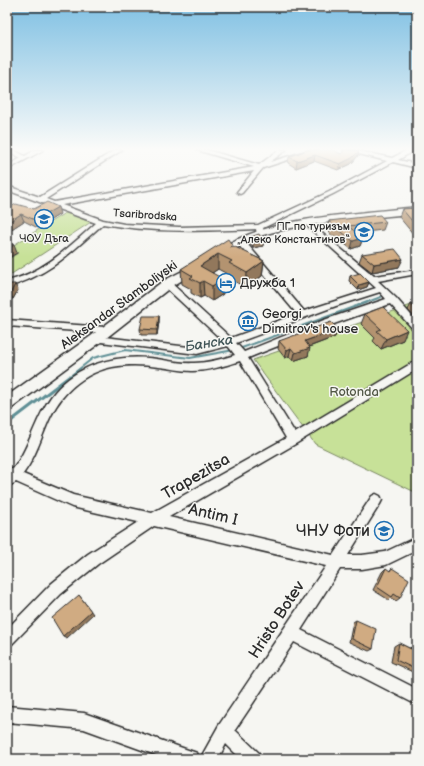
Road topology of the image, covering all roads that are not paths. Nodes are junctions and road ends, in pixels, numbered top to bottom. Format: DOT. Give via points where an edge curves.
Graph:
graph roads {
  1 [pos="62,186"];
  2 [pos="156,186"];
  3 [pos="245,186"];
  4 [pos="344,186"];
  5 [pos="7,188"];
  6 [pos="240,192"];
  7 [pos="41,199"];
  8 [pos="54,204"];
  9 [pos="417,210"];
  10 [pos="101,222"];
  11 [pos="307,223"];
  12 [pos="259,230"];
  13 [pos="240,242"];
  14 [pos="417,272"];
  15 [pos="372,279"];
  16 [pos="7,284"];
  17 [pos="166,284"];
  18 [pos="381,289"];
  19 [pos="393,300"];
  20 [pos="303,316"];
  21 [pos="7,323"];
  22 [pos="417,328"];
  23 [pos="105,330"];
  24 [pos="96,338"];
  25 [pos="232,344"];
  26 [pos="241,356"];
  27 [pos="417,364"];
  28 [pos="7,404"];
  29 [pos="293,440"];
  30 [pos="10,477"];
  31 [pos="376,500"];
  32 [pos="154,519"];
  33 [pos="417,543"];
  34 [pos="336,562"];
  35 [pos="291,633"];
  36 [pos="7,639"];
  37 [pos="417,697"];
  38 [pos="7,714"];
  39 [pos="225,731"];
  40 [pos="191,759"];
  41 [pos="208,759"];
  42 [pos="253,759"];
  1 -- 7 [label="street"];
  2 -- 8 [label="street"];
  3 -- 6 [label="street"];
  4 -- 12 [label="street"];
  5 -- 7 [label="street, Tsaribrodska"];
  7 -- 8 [label="street, Tsaribrodska"];
  8 -- 10 [label="street, Tsaribrodska"];
  9 -- 11 [label="street, Aleksandar Stamboliyski"];
  10 -- 12 [label="street, Tsaribrodska" via="179,229"];
  10 -- 16 [label="street" via="46,269"];
  11 -- 12 [label="street, Aleksandar Stamboliyski"];
  11 -- 15 [label="street"];
  12 -- 13 [label="street, Aleksandar Stamboliyski"];
  13 -- 17 [label="street, Aleksandar Stamboliyski"];
  13 -- 20 [label="street"];
  14 -- 15 [label="street"];
  15 -- 18 [label="street"];
  17 -- 23 [label="street, Aleksandar Stamboliyski"];
  17 -- 25 [label="street"];
  18 -- 19 [label="street"];
  18 -- 20 [label="street"];
  19 -- 22 [label="street"];
  19 -- 26 [label="street"];
  20 -- 25 [label="street"];
  21 -- 23 [label="street"];
  23 -- 24 [label="street, Aleksandar Stamboliyski"];
  24 -- 25 [label="street" via="186,351"];
  24 -- 28 [label="street, Aleksandar Stamboliyski"];
  25 -- 26 [label="street"];
  26 -- 29 [label="street"];
  26 -- 30 [label="street" via="198,367 177,367 141,361 98,366 78,377 64,390 53,404 29,455"];
  27 -- 29 [label="street, Trapezitsa"];
  29 -- 32 [label="street, Trapezitsa"];
  30 -- 32 [label="street, Antim I" via="72,501"];
  31 -- 34 [label="street, Hristo Botev"];
  32 -- 34 [label="street, Antim I"];
  32 -- 36 [label="street, Trapezitsa" via="93,559 56,589"];
  33 -- 34 [label="street, Antim I" via="386,558 362,562"];
  34 -- 35 [label="street, Hristo Botev"];
  35 -- 37 [label="street"];
  35 -- 39 [label="street, Hristo Botev"];
  38 -- 40 [label="street" via="84,721"];
  39 -- 41 [label="street, Hristo Botev"];
  39 -- 42 [label="street"];
}
